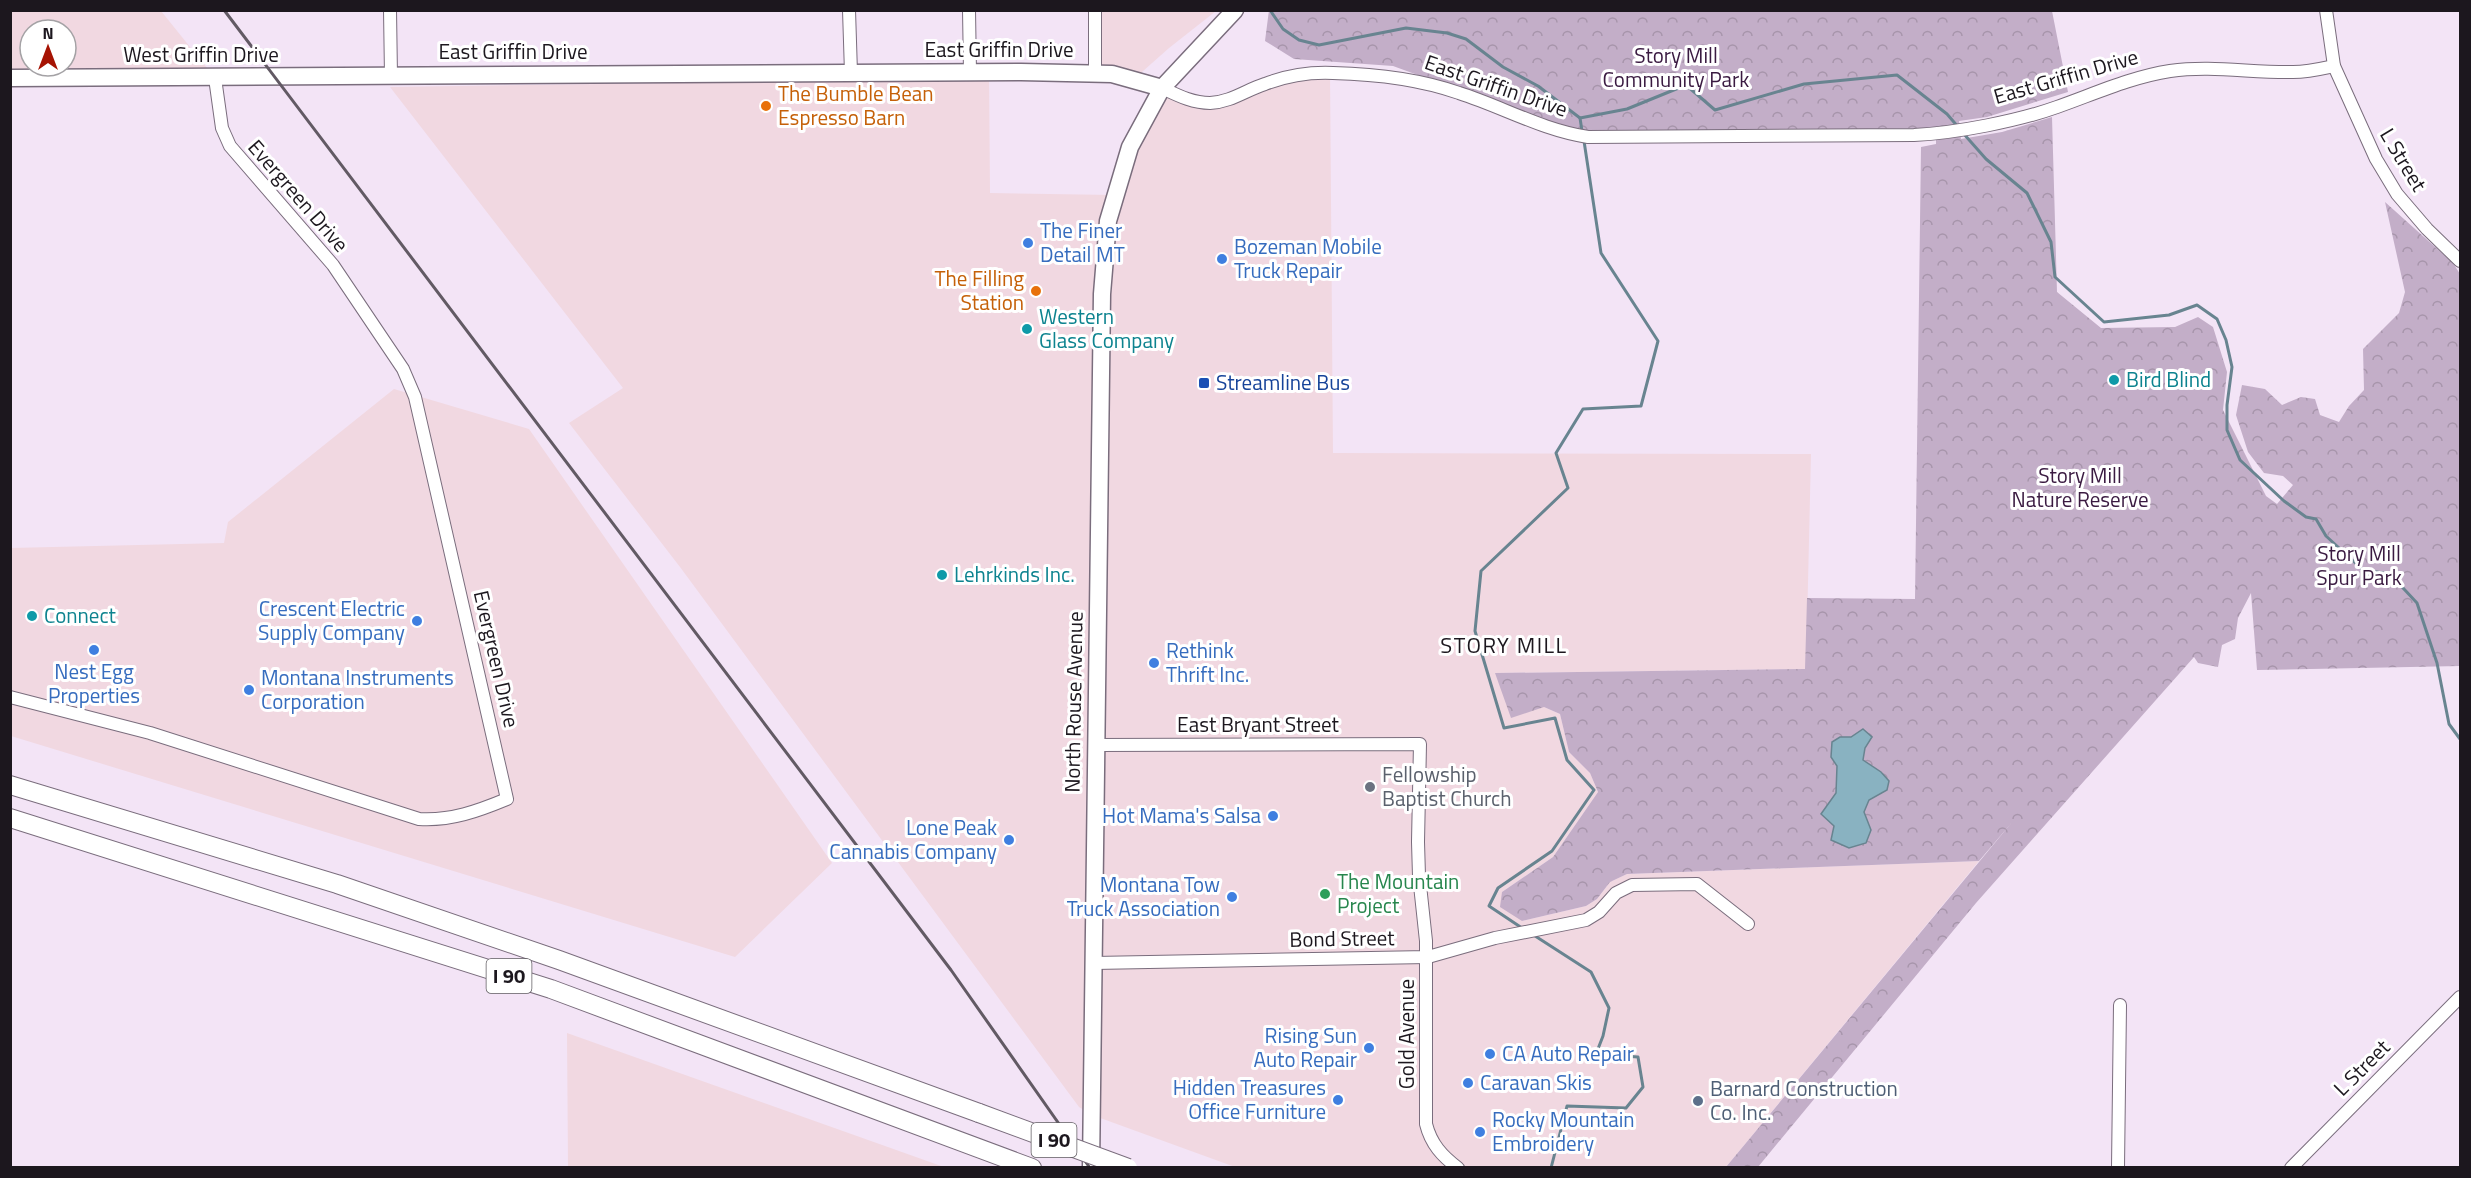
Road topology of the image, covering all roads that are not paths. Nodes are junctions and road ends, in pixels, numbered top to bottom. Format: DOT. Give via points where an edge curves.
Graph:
graph roads {
  1 [pos="390,10"];
  2 [pos="849,10"];
  3 [pos="969,10"];
  4 [pos="1095,10"];
  5 [pos="1235,10"];
  6 [pos="2326,10"];
  7 [pos="2334,66"];
  8 [pos="970,72"];
  9 [pos="850,73"];
  10 [pos="1095,73"];
  11 [pos="391,76"];
  12 [pos="10,78"];
  13 [pos="215,78"];
  14 [pos="1162,88"];
  15 [pos="2460,261"];
  16 [pos="10,697"];
  17 [pos="1420,744"];
  18 [pos="1096,745"];
  19 [pos="10,785"];
  20 [pos="10,818"];
  21 [pos="1748,924"];
  22 [pos="1426,957"];
  23 [pos="1094,963"];
  24 [pos="2460,997"];
  25 [pos="2120,1005"];
  26 [pos="1032,1167"];
  27 [pos="1091,1167"];
  28 [pos="1128,1167"];
  29 [pos="1458,1167"];
  30 [pos="2118,1167"];
  31 [pos="2290,1167"];
  1 -- 11 [label="street"];
  2 -- 9 [label="street"];
  3 -- 8 [label="street"];
  4 -- 10 [label="street"];
  5 -- 14 [label="main road, North Rouse Avenue"];
  6 -- 7 [label="street, L Street"];
  7 -- 14 [label="street, East Griffin Drive" via="2294,72 2210,67 2169,71 2055,108 1946,132 1914,135 1588,137 1548,129 1458,92 1404,79 1330,72 1291,76 1210,103 1191,101"];
  7 -- 15 [label="street, L Street" via="2376,159 2397,194"];
  8 -- 9 [label="main road, East Griffin Drive"];
  8 -- 10 [label="main road, East Griffin Drive"];
  9 -- 11 [label="main road, East Griffin Drive"];
  10 -- 14 [label="main road, East Griffin Drive"];
  11 -- 13 [label="main road, West Griffin Drive"];
  12 -- 13 [label="main road, West Griffin Drive"];
  13 -- 16 [label="street, Evergreen Drive" via="221,122 230,146 333,265 403,369 415,397 507,799 454,818 419,819 150,733"];
  14 -- 18 [label="main road, North Rouse Avenue" via="1127,152 1107,237 1102,294"];
  17 -- 18 [label="street, East Bryant Street"];
  17 -- 22 [label="street, Gold Avenue" via="1419,865"];
  18 -- 23 [label="main road, North Rouse Avenue"];
  19 -- 28 [label="highway, I 90, bridge" via="392,903 559,960"];
  20 -- 26 [label="highway, I 90" via="551,989"];
  21 -- 22 [label="street, Bond Street" via="1697,884 1632,885 1616,893 1589,919"];
  22 -- 23 [label="street, Bond Street"];
  22 -- 29 [label="street, Gold Avenue" via="1426,1124 1440,1153"];
  23 -- 27 [label="main road, North Rouse Avenue"];
  24 -- 31 [label="street, L Street"];
  25 -- 30 [label="street"];
}
